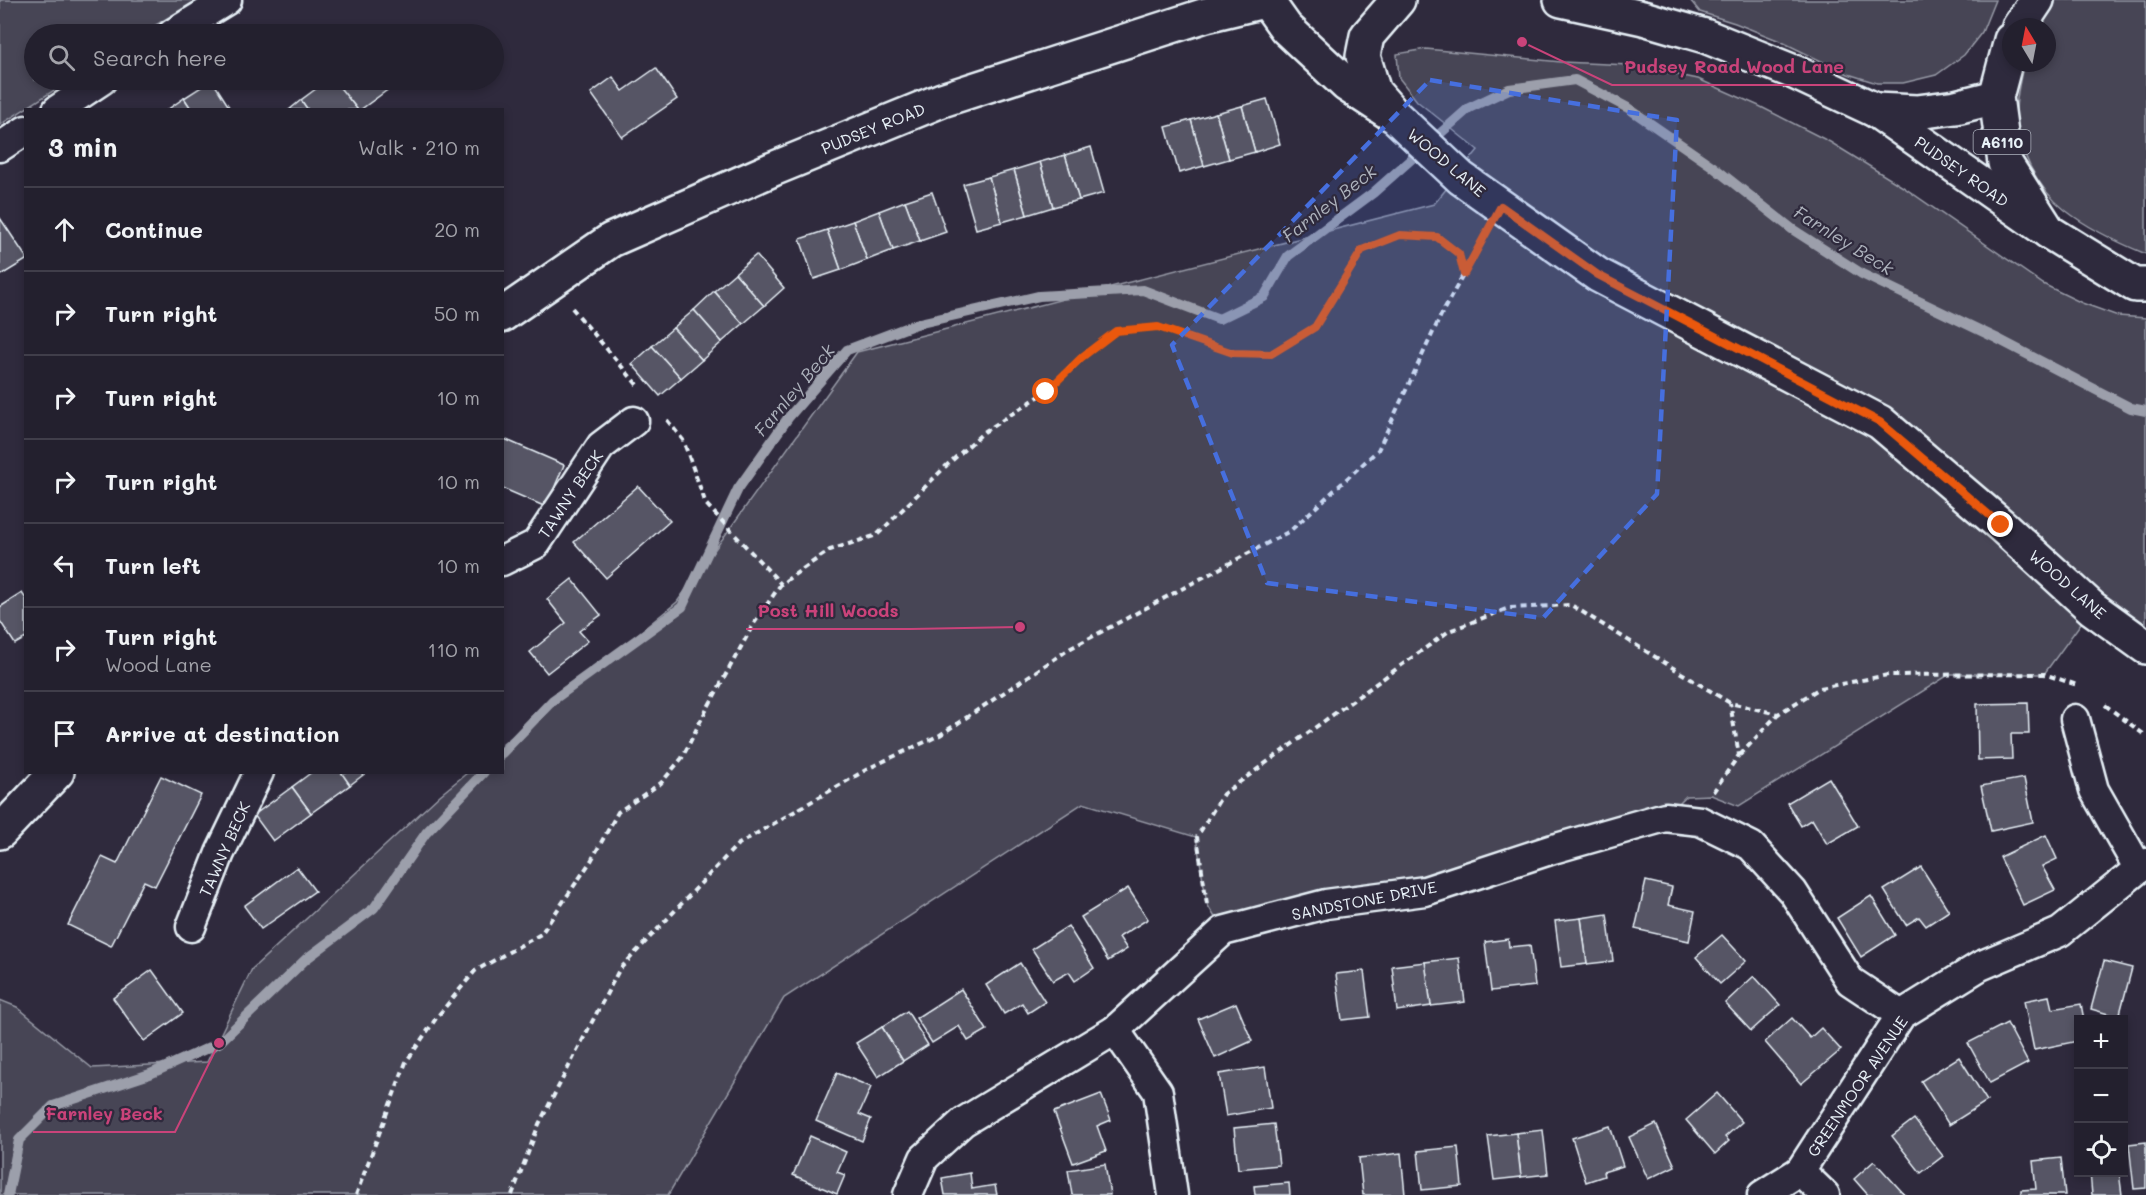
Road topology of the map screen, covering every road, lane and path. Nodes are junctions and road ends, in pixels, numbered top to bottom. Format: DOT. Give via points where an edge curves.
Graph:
graph roads {
  1 [pos="227,0"];
  2 [pos="1266,0"];
  3 [pos="1398,0"];
  4 [pos="1561,0"];
  5 [pos="2016,0"];
  6 [pos="2037,0"];
  7 [pos="2014,18"];
  8 [pos="2024,18"];
  9 [pos="188,24"];
  10 [pos="2003,72"];
  11 [pos="87,90"];
  12 [pos="1996,97"];
  13 [pos="60,108"];
  14 [pos="1875,110"];
  15 [pos="1396,117"];
  16 [pos="24,131"];
  17 [pos="0,147"];
  18 [pos="1501,206"];
  19 [pos="2049,232"];
  20 [pos="1464,274"];
  21 [pos="2146,285"];
  22 [pos="504,314"];
  23 [pos="634,421"];
  24 [pos="706,504"];
  25 [pos="504,560"];
  26 [pos="781,584"];
  27 [pos="2146,647"];
  28 [pos="2083,687"];
  29 [pos="2100,700"];
  30 [pos="1730,703"];
  31 [pos="1778,714"];
  32 [pos="2075,719"];
  33 [pos="2146,736"];
  34 [pos="1739,756"];
  35 [pos="55,774"];
  36 [pos="258,774"];
  37 [pos="1711,795"];
  38 [pos="0,832"];
  39 [pos="2143,866"];
  40 [pos="191,927"];
  41 [pos="1223,931"];
  42 [pos="1901,1015"];
  43 [pos="1115,1030"];
  44 [pos="1800,1170"];
  45 [pos="356,1195"];
  46 [pos="512,1195"];
  47 [pos="908,1195"];
  48 [pos="1173,1195"];
  49 [pos="1762,1195"];
  50 [pos="1825,1195"];
  1 -- 9 [label="street"];
  2 -- 15 [label="main road, WOOD LANE" via="1286,28 1347,86"];
  2 -- 22 [label="main road, PUDSEY ROAD" via="1206,15 942,100 784,165 611,240"];
  3 -- 15 [label="main road" via="1367,36 1363,56 1374,92"];
  4 -- 14 [label="main road, PUDSEY ROAD" via="1705,36"];
  5 -- 7 [label="main road, A6110"];
  6 -- 8 [label="main road, A6110"];
  10 -- 12 [label="main road, A6110"];
  11 -- 13 [label="street"];
  12 -- 14 [label="main road, PUDSEY ROAD" via="1917,112"];
  12 -- 19 [label="main road, A6110" via="2006,164"];
  14 -- 19 [label="main road, PUDSEY ROAD"];
  15 -- 18 [label="main road, WOOD LANE" via="1461,178"];
  16 -- 17 [label="street"];
  18 -- 20 [label="path"];
  18 -- 27 [label="main road, WOOD LANE" via="1598,275 1880,422 2092,608"];
  19 -- 21 [label="main road, A6110" via="2135,285"];
  20 -- 26 [label="path" via="1459,254 1437,237 1400,235 1362,250 1315,327 1271,354 1233,353 1158,327 1116,331 1046,392 984,432 877,535 830,550"];
  20 -- 46 [label="path" via="1378,450 1290,531 1071,648 940,735 869,768 737,845 618,970 538,1125"];
  23 -- 25 [label="street, TAWNY BECK" via="601,446 536,544"];
  24 -- 26 [label="path"];
  26 -- 45 [label="path" via="753,625 682,758 661,783 618,812 591,861 540,934 475,971 437,1017 406,1062"];
  28 -- 31 [label="path" via="2044,674 1888,675 1820,688"];
  29 -- 33 [label="path"];
  30 -- 31 [label="path"];
  30 -- 34 [label="path"];
  30 -- 41 [label="path" via="1571,605 1509,608 1449,631 1222,794 1197,837 1207,904"];
  31 -- 34 [label="path"];
  32 -- 39 [label="street, GREENMOOR AVENUE" via="2094,790"];
  34 -- 37 [label="path"];
  35 -- 38 [label="main road"];
  36 -- 40 [label="street, TAWNY BECK" via="220,853"];
  39 -- 42 [label="street, GREENMOOR AVENUE" via="2060,932 1980,966"];
  41 -- 42 [label="street, SANDSTONE DRIVE" via="1326,904 1425,891 1553,849 1665,817 1676,818 1700,821 1751,846 1793,892 1850,981"];
  41 -- 43 [label="street, SANDSTONE DRIVE"];
  42 -- 44 [label="street, GREENMOOR AVENUE"];
  43 -- 47 [label="street, SANDSTONE DRIVE" via="963,1122 924,1158"];
  43 -- 48 [label="street" via="1158,1092"];
  44 -- 49 [label="street, GREENMOOR AVENUE"];
  44 -- 50 [label="street"];
}
